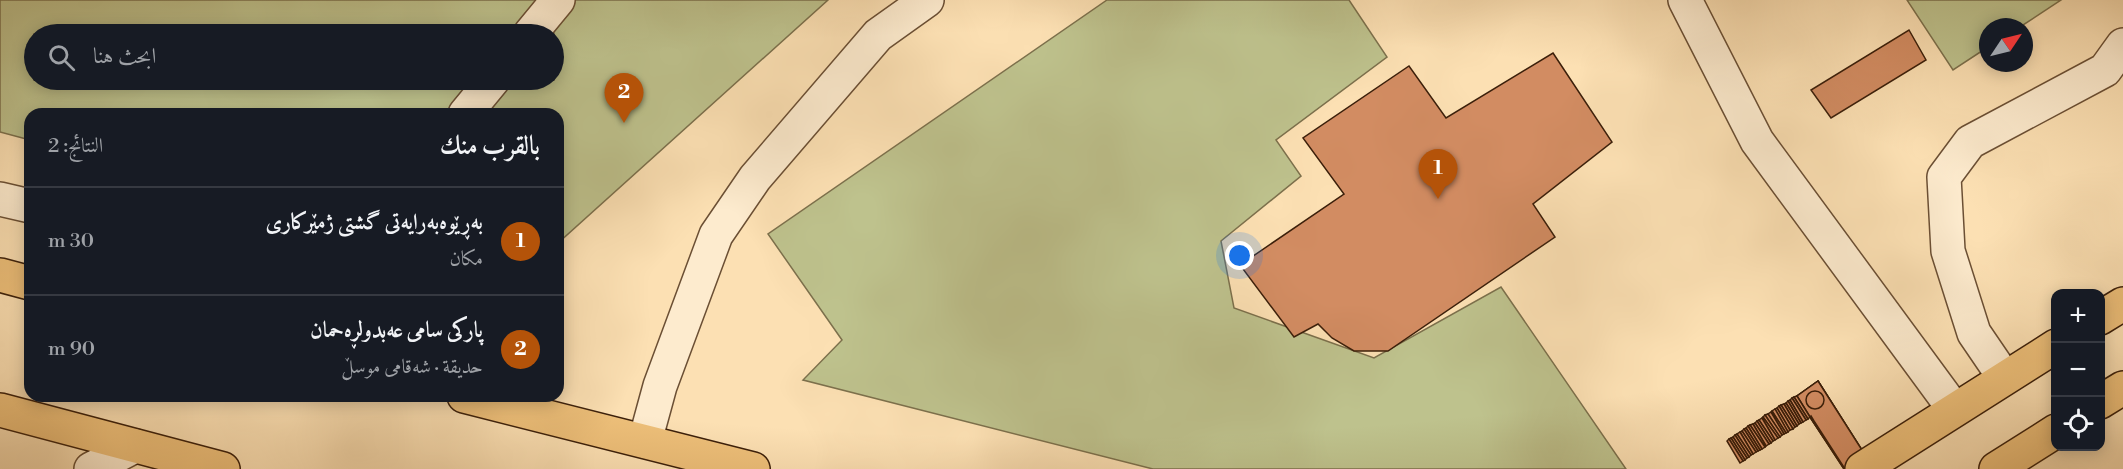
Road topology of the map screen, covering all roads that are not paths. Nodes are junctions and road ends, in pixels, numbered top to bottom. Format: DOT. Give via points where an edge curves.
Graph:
graph roads {
  1 [pos="558,0"];
  2 [pos="927,0"];
  3 [pos="1685,0"];
  4 [pos="538,24"];
  5 [pos="2123,45"];
  6 [pos="485,90"];
  7 [pos="470,108"];
  8 [pos="0,199"];
  9 [pos="24,205"];
  10 [pos="0,275"];
  11 [pos="24,281"];
  12 [pos="2123,304"];
  13 [pos="2105,315"];
  14 [pos="2051,348"];
  15 [pos="2004,377"];
  16 [pos="2123,388"];
  17 [pos="2105,399"];
  18 [pos="488,402"];
  19 [pos="1954,409"];
  20 [pos="0,410"];
  21 [pos="2051,434"];
  22 [pos="645,441"];
  23 [pos="135,446"];
  24 [pos="91,469"];
  25 [pos="223,469"];
  26 [pos="753,469"];
  27 [pos="1862,469"];
  28 [pos="1996,469"];
  1 -- 4 [label="street"];
  2 -- 22 [label="street" via="878,35 755,178 716,235 660,386"];
  3 -- 19 [label="street" via="1757,141"];
  5 -- 15 [label="street" via="2105,70 1970,142 1944,177 1948,250 1974,333"];
  6 -- 7 [label="street"];
  8 -- 9 [label="street"];
  10 -- 11 [label="highway"];
  12 -- 13 [label="highway"];
  14 -- 15 [label="highway"];
  15 -- 19 [label="highway"];
  16 -- 17 [label="highway"];
  18 -- 22 [label="highway"];
  19 -- 27 [label="highway"];
  20 -- 23 [label="highway"];
  21 -- 28 [label="highway"];
  22 -- 26 [label="highway"];
  23 -- 24 [label="street"];
  23 -- 25 [label="highway"];
}
